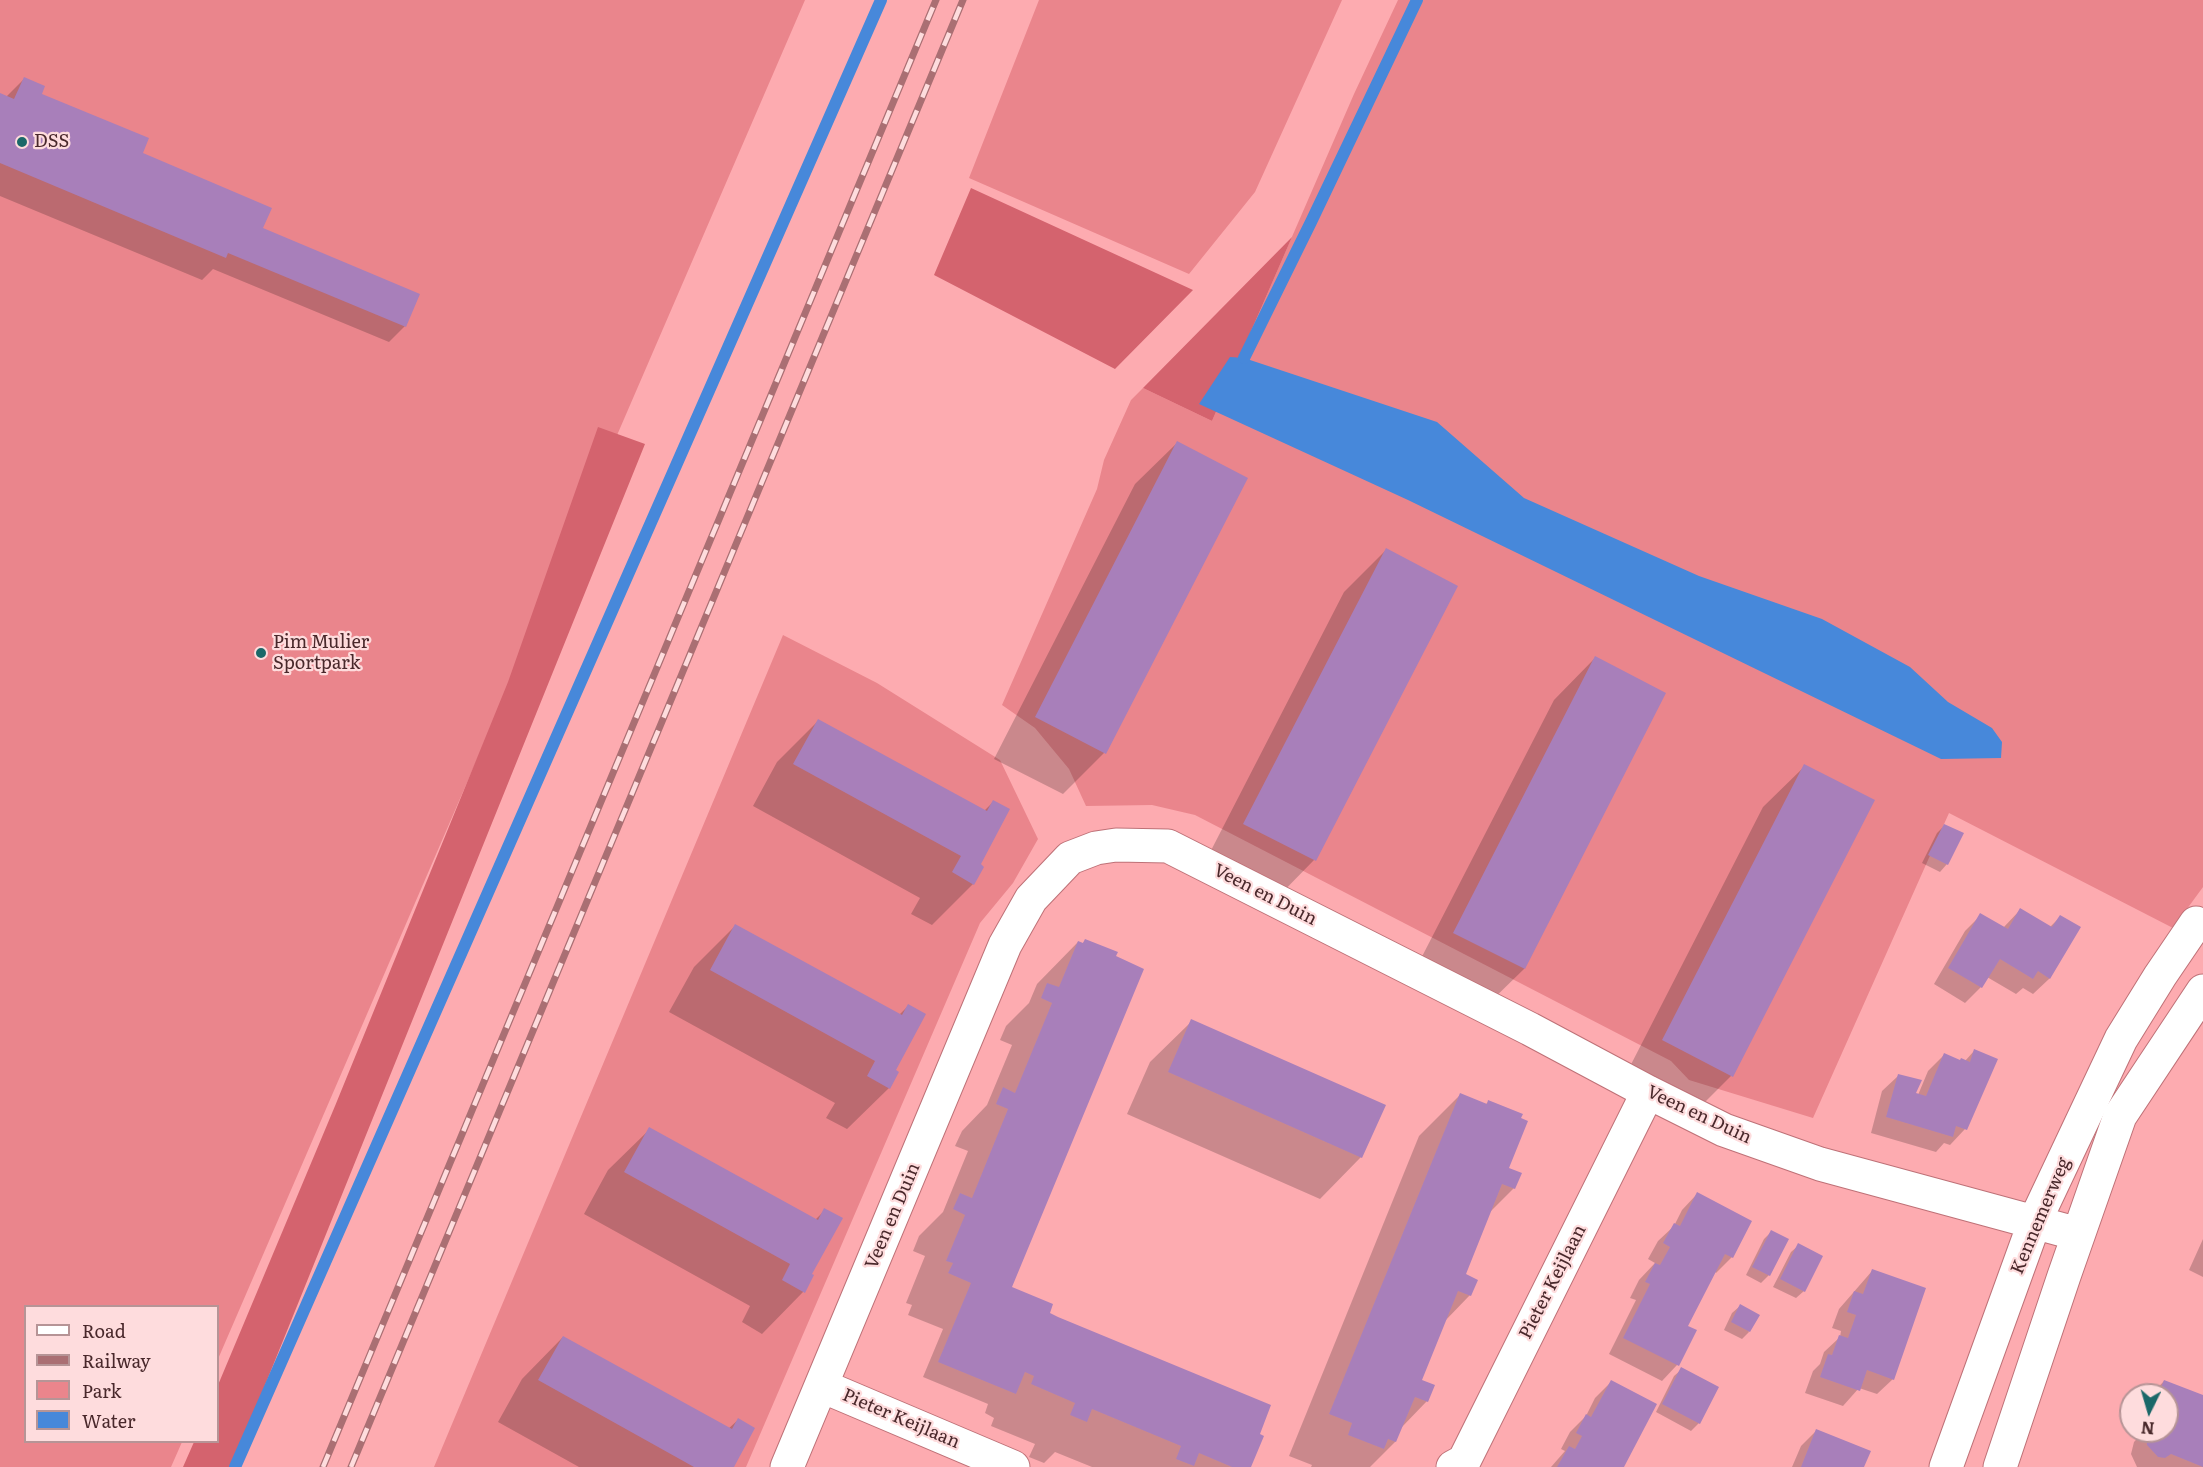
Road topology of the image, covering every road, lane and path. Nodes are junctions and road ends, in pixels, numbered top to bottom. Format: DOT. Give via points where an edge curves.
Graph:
graph roads {
  1 [pos="2196,923"];
  2 [pos="2160,976"];
  3 [pos="2199,996"];
  4 [pos="1648,1092"];
  5 [pos="2036,1221"];
  6 [pos="2078,1234"];
  7 [pos="822,1386"];
  8 [pos="787,1467"];
  9 [pos="1013,1467"];
  10 [pos="1454,1467"];
  11 [pos="1946,1467"];
  12 [pos="2001,1467"];
  1 -- 2 [label="street, Kennemerweg"];
  2 -- 3 [label="street, Kennemerweg"];
  2 -- 5 [label="street, Kennemerweg" via="2121,1040"];
  3 -- 6 [label="street, Kennemerweg" via="2120,1116"];
  4 -- 5 [label="street, Veen en Duin" via="1724,1130 1820,1164"];
  4 -- 7 [label="street, Veen en Duin" via="1168,846 1096,848 1070,858 1031,899 1005,945"];
  4 -- 10 [label="street, Pieter Keijlaan" via="1464,1461"];
  5 -- 6 [label="street, Veen en Duin"];
  5 -- 11 [label="street, Kennemerweg"];
  6 -- 12 [label="street, Kennemerweg"];
  7 -- 8 [label="street, Veen en Duin"];
  7 -- 9 [label="street, Pieter Keijlaan"];
}
